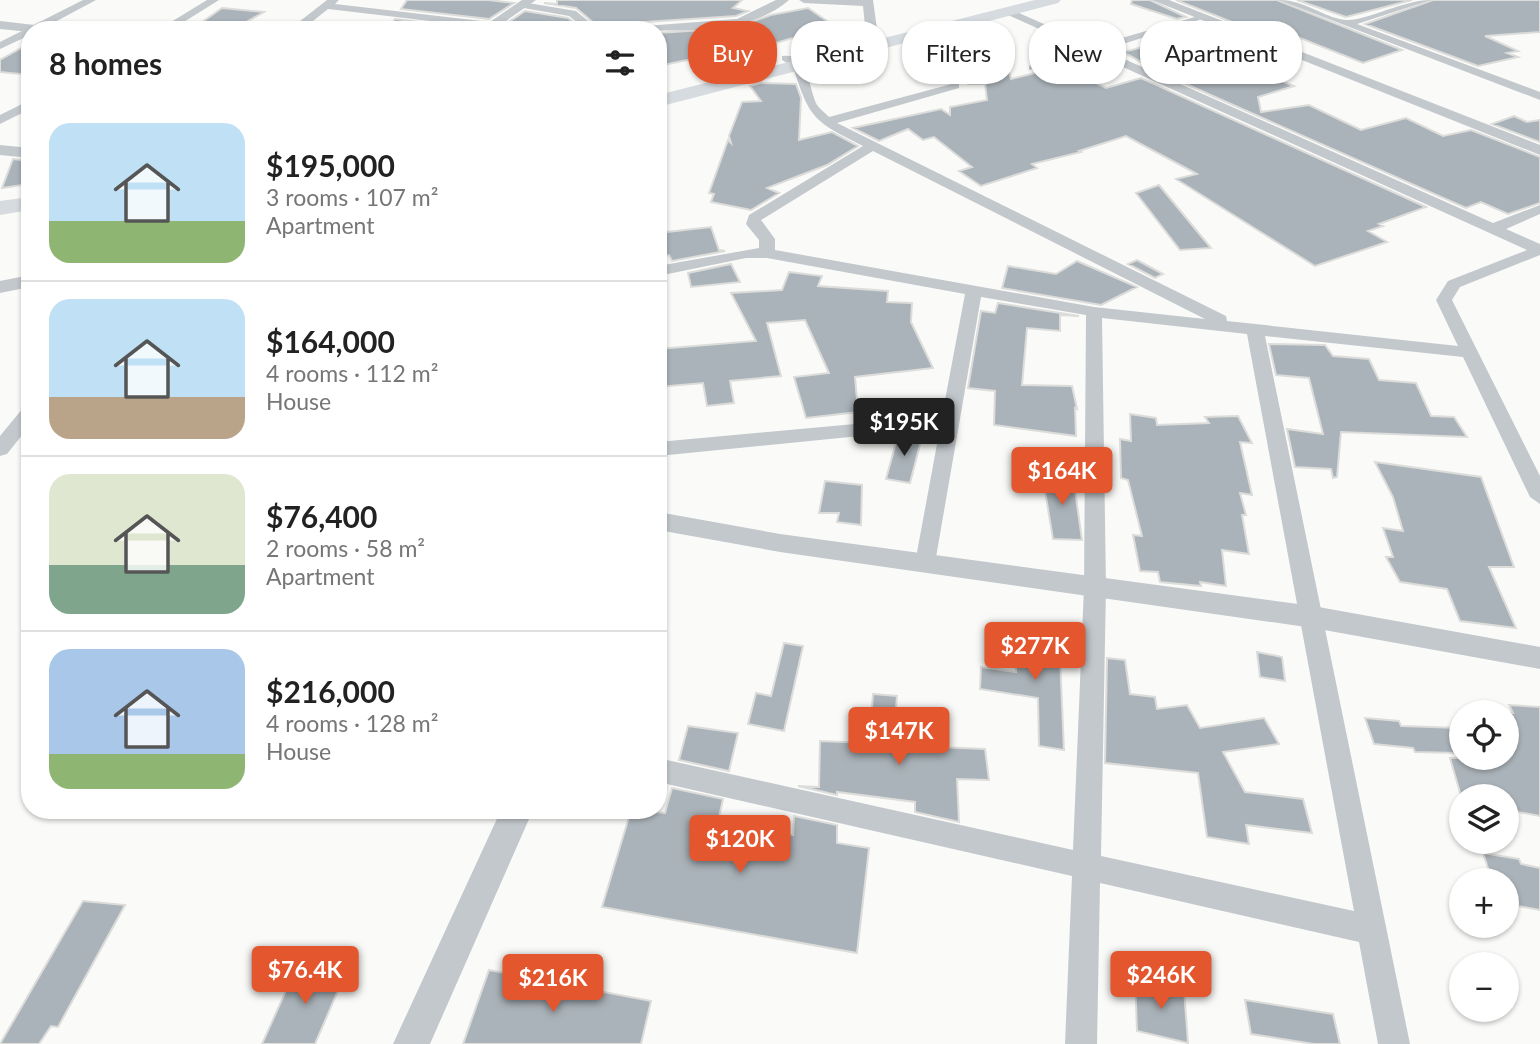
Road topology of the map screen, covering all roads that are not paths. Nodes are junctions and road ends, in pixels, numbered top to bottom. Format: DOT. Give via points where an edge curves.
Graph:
graph roads {
  1 [pos="91,0"];
  2 [pos="214,0"];
  3 [pos="784,0"];
  4 [pos="804,0"];
  5 [pos="1052,0"];
  6 [pos="1158,0"];
  7 [pos="1284,0"];
  8 [pos="1426,0"];
  9 [pos="868,1"];
  10 [pos="330,3"];
  11 [pos="526,3"];
  12 [pos="1011,6"];
  13 [pos="1201,16"];
  14 [pos="52,21"];
  15 [pos="178,21"];
  16 [pos="307,21"];
  17 [pos="443,21"];
  18 [pos="498,21"];
  19 [pos="582,21"];
  20 [pos="870,21"];
  21 [pos="1041,21"];
  22 [pos="1348,23"];
  23 [pos="0,25"];
  24 [pos="667,27"];
  25 [pos="21,28"];
  26 [pos="888,33"];
  27 [pos="21,36"];
  28 [pos="888,37"];
  29 [pos="1126,40"];
  30 [pos="0,46"];
  31 [pos="791,61"];
  32 [pos="791,61"];
  33 [pos="1126,63"];
  34 [pos="802,84"];
  35 [pos="955,85"];
  36 [pos="667,88"];
  37 [pos="1540,96"];
  38 [pos="667,98"];
  39 [pos="21,109"];
  40 [pos="0,120"];
  41 [pos="826,122"];
  42 [pos="872,146"];
  43 [pos="0,150"];
  44 [pos="1540,150"];
  45 [pos="21,152"];
  46 [pos="21,192"];
  47 [pos="0,195"];
  48 [pos="21,204"];
  49 [pos="0,208"];
  50 [pos="1540,209"];
  51 [pos="1493,229"];
  52 [pos="1540,250"];
  53 [pos="767,253"];
  54 [pos="667,269"];
  55 [pos="21,282"];
  56 [pos="0,286"];
  57 [pos="974,290"];
  58 [pos="1094,312"];
  59 [pos="1231,326"];
  60 [pos="1255,329"];
  61 [pos="1472,353"];
  62 [pos="951,421"];
  63 [pos="21,423"];
  64 [pos="667,448"];
  65 [pos="0,449"];
  66 [pos="1540,497"];
  67 [pos="667,524"];
  68 [pos="926,563"];
  69 [pos="1095,587"];
  70 [pos="1314,617"];
  71 [pos="1540,658"];
  72 [pos="667,772"];
  73 [pos="513,819"];
  74 [pos="1087,866"];
  75 [pos="1372,930"];
  76 [pos="411,1044"];
  77 [pos="1081,1044"];
  78 [pos="1394,1044"];
  1 -- 14 [label="street"];
  2 -- 15 [label="street"];
  3 -- 24 [label="street" via="739,22"];
  4 -- 9 [label="street"];
  5 -- 12 [label="main road"];
  6 -- 13 [label="street"];
  7 -- 22 [label="street"];
  8 -- 22 [label="street"];
  9 -- 20 [label="street"];
  10 -- 16 [label="street"];
  10 -- 17 [label="street"];
  11 -- 18 [label="street"];
  11 -- 19 [label="street" via="572,13"];
  12 -- 21 [label="street"];
  12 -- 26 [label="main road"];
  12 -- 28 [label="main road"];
  13 -- 29 [label="street"];
  13 -- 44 [label="street"];
  22 -- 37 [label="street"];
  23 -- 25 [label="street"];
  27 -- 30 [label="street"];
  31 -- 36 [label="main road"];
  32 -- 38 [label="main road"];
  33 -- 51 [label="street"];
  34 -- 41 [label="street" via="812,107"];
  35 -- 41 [label="street"];
  39 -- 40 [label="street"];
  41 -- 42 [label="street"];
  42 -- 53 [label="street" via="754,218 753,224 768,239"];
  42 -- 59 [label="street"];
  43 -- 45 [label="street"];
  46 -- 47 [label="main road"];
  48 -- 49 [label="main road"];
  50 -- 51 [label="street"];
  51 -- 52 [label="street"];
  52 -- 61 [label="street" via="1454,284 1444,300"];
  53 -- 54 [label="street"];
  53 -- 57 [label="street"];
  55 -- 56 [label="street"];
  57 -- 58 [label="street"];
  57 -- 62 [label="street"];
  58 -- 59 [label="street"];
  58 -- 69 [label="street"];
  59 -- 60 [label="street"];
  60 -- 61 [label="street"];
  60 -- 70 [label="street"];
  61 -- 66 [label="street"];
  62 -- 64 [label="street"];
  62 -- 68 [label="street"];
  63 -- 65 [label="street"];
  67 -- 68 [label="street"];
  68 -- 69 [label="street"];
  69 -- 70 [label="street"];
  69 -- 74 [label="street"];
  70 -- 71 [label="street"];
  70 -- 75 [label="street"];
  72 -- 74 [label="street"];
  73 -- 76 [label="street"];
  74 -- 75 [label="street"];
  74 -- 77 [label="street"];
  75 -- 78 [label="street"];
}
